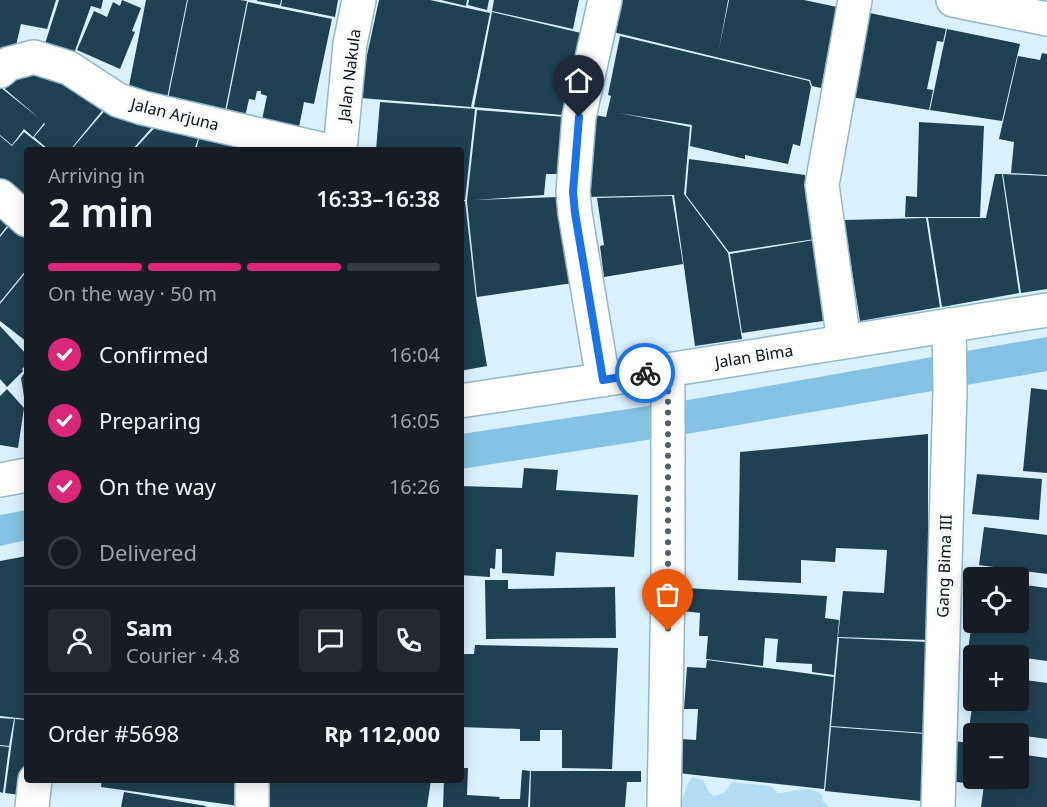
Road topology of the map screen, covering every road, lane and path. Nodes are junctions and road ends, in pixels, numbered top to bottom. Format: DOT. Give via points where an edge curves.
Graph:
graph roads {
  1 [pos="359,0"];
  2 [pos="605,0"];
  3 [pos="855,0"];
  4 [pos="953,0"];
  5 [pos="1047,19"];
  6 [pos="0,71"];
  7 [pos="312,147"];
  8 [pos="340,147"];
  9 [pos="0,196"];
  10 [pos="24,217"];
  11 [pos="1047,310"];
  12 [pos="950,339"];
  13 [pos="844,342"];
  14 [pos="603,380"];
  15 [pos="668,381"];
  16 [pos="464,399"];
  17 [pos="24,476"];
  18 [pos="0,480"];
  19 [pos="35,783"];
  20 [pos="252,783"];
  21 [pos="32,807"];
  22 [pos="252,807"];
  23 [pos="664,807"];
  24 [pos="938,807"];
  1 -- 8 [label="street, Jalan Nakula" via="350,44"];
  2 -- 14 [label="street" via="579,117 573,192"];
  3 -- 13 [label="street" via="822,185"];
  4 -- 5 [label="street"];
  6 -- 7 [label="street, Jalan Arjuna" via="8,64 34,57 69,68 118,100"];
  9 -- 10 [label="street"];
  11 -- 12 [label="street, Jalan Bima"];
  12 -- 13 [label="street, Jalan Bima"];
  12 -- 24 [label="street, Gang Bima III"];
  13 -- 15 [label="street, Jalan Bima"];
  14 -- 15 [label="street, Jalan Bima"];
  14 -- 16 [label="street, Jalan Bima"];
  15 -- 23 [label="street"];
  17 -- 18 [label="street"];
  19 -- 21 [label="street"];
  20 -- 22 [label="street"];
}
